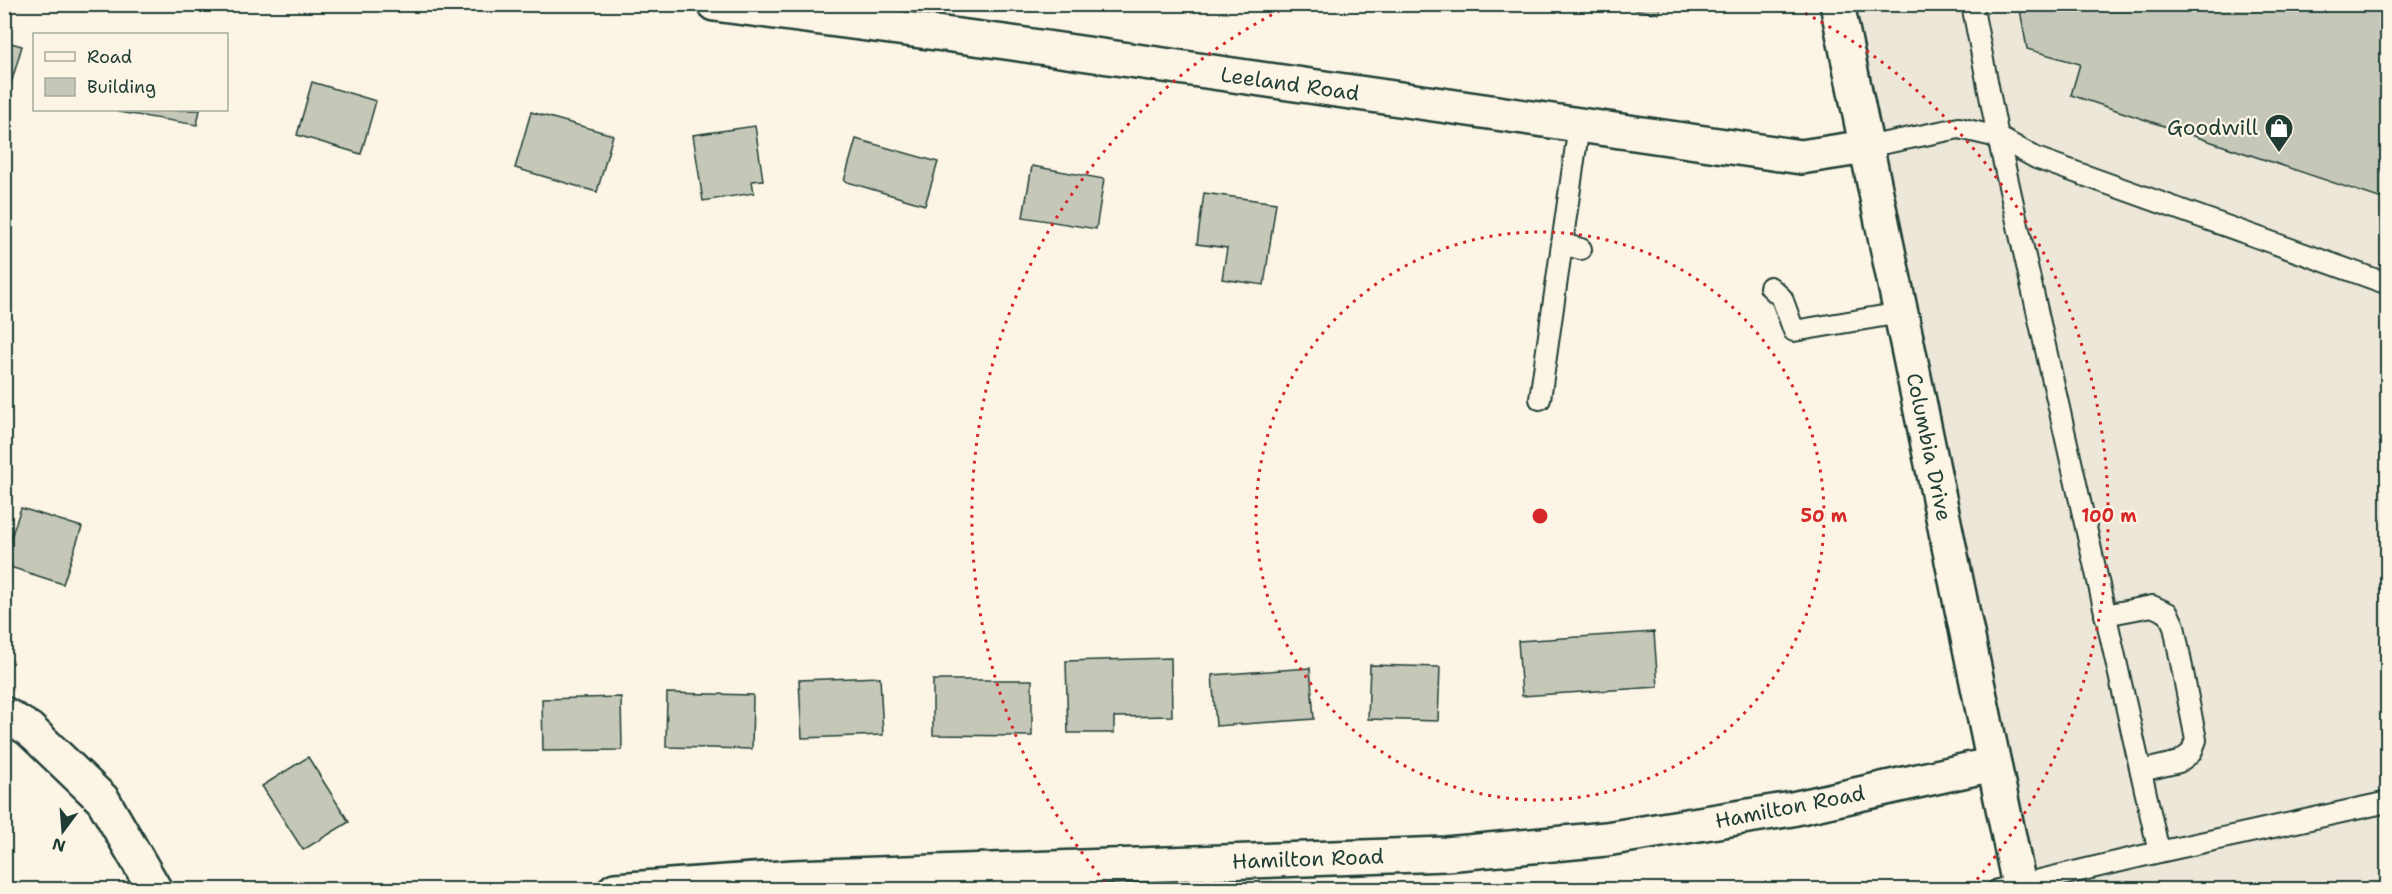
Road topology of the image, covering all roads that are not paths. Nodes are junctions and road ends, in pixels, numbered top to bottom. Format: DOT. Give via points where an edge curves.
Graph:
graph roads {
  1 [pos="714,4"];
  2 [pos="1837,4"];
  3 [pos="1972,4"];
  4 [pos="1579,125"];
  5 [pos="1998,137"];
  6 [pos="1866,147"];
  7 [pos="2388,284"];
  8 [pos="1770,287"];
  9 [pos="1901,313"];
  10 [pos="1540,399"];
  11 [pos="2106,615"];
  12 [pos="4,714"];
  13 [pos="1994,764"];
  14 [pos="2141,771"];
  15 [pos="2388,802"];
  16 [pos="2159,852"];
  17 [pos="2013,888"];
  18 [pos="155,890"];
  19 [pos="615,890"];
  1 -- 4 [label="street, Leeland Road"];
  2 -- 6 [label="street, Columbia Drive"];
  3 -- 5 [label="lane"];
  4 -- 6 [label="street, Leeland Road" via="1801,157"];
  4 -- 10 [label="lane" via="1572,246"];
  5 -- 6 [label="lane" via="1959,128"];
  5 -- 7 [label="lane" via="2036,158"];
  5 -- 11 [label="lane"];
  6 -- 9 [label="street, Columbia Drive"];
  8 -- 9 [label="lane" via="1782,298 1794,331"];
  9 -- 13 [label="street, Columbia Drive"];
  11 -- 14 [label="lane"];
  11 -- 14 [label="lane" via="2152,606 2168,613 2174,626 2196,740 2191,753 2179,762"];
  12 -- 18 [label="street" via="29,729 103,800"];
  13 -- 17 [label="street, Columbia Drive"];
  13 -- 19 [label="street, Hamilton Road" via="1780,811 1606,839 1446,854 794,877"];
  14 -- 16 [label="lane"];
  15 -- 16 [label="lane"];
  16 -- 17 [label="lane"];
}
